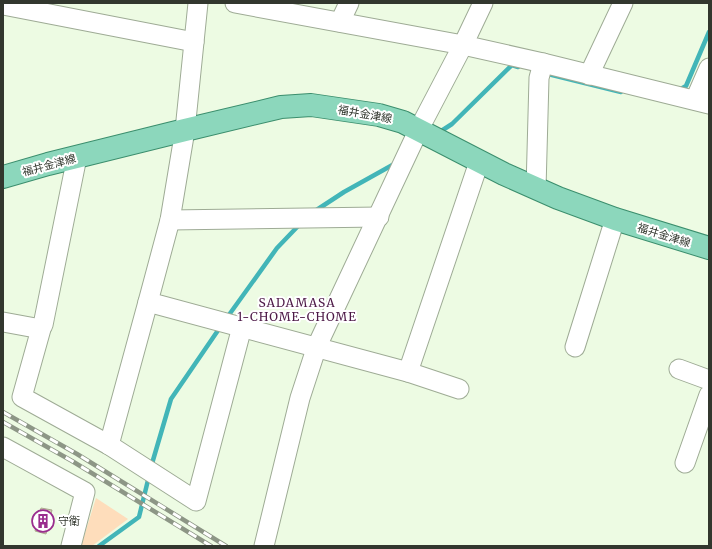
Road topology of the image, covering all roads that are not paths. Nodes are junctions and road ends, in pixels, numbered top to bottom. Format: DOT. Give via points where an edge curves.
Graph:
graph roads {
  1 [pos="198,3"];
  2 [pos="235,3"];
  3 [pos="349,3"];
  4 [pos="483,3"];
  5 [pos="623,3"];
  6 [pos="3,5"];
  7 [pos="340,22"];
  8 [pos="194,42"];
  9 [pos="463,45"];
  10 [pos="543,63"];
  11 [pos="709,68"];
  12 [pos="589,75"];
  13 [pos="702,102"];
  14 [pos="419,129"];
  15 [pos="185,130"];
  16 [pos="77,157"];
  17 [pos="479,162"];
  18 [pos="3,177"];
  19 [pos="536,189"];
  20 [pos="378,217"];
  21 [pos="615,219"];
  22 [pos="170,220"];
  23 [pos="709,248"];
  24 [pos="148,302"];
  25 [pos="3,322"];
  26 [pos="43,325"];
  27 [pos="242,327"];
  28 [pos="317,346"];
  29 [pos="575,347"];
  30 [pos="679,369"];
  31 [pos="408,372"];
  32 [pos="709,380"];
  33 [pos="459,389"];
  34 [pos="709,395"];
  35 [pos="109,445"];
  36 [pos="3,447"];
  37 [pos="685,463"];
  38 [pos="71,546"];
  39 [pos="264,546"];
  1 -- 8 [label="street"];
  2 -- 7 [label="street"];
  3 -- 7 [label="street"];
  4 -- 9 [label="street"];
  5 -- 12 [label="street"];
  6 -- 8 [label="street"];
  7 -- 9 [label="street"];
  8 -- 15 [label="street"];
  9 -- 10 [label="street"];
  9 -- 14 [label="street"];
  10 -- 12 [label="street"];
  10 -- 19 [label="street" via="539,78"];
  11 -- 13 [label="street"];
  12 -- 13 [label="street"];
  14 -- 15 [label="main road, 福井金津線" via="379,115 311,105 281,107"];
  14 -- 17 [label="main road, 福井金津線"];
  14 -- 20 [label="street"];
  15 -- 16 [label="main road, 福井金津線"];
  15 -- 22 [label="street"];
  16 -- 18 [label="main road, 福井金津線"];
  16 -- 26 [label="street"];
  17 -- 19 [label="main road, 福井金津線"];
  17 -- 31 [label="street"];
  19 -- 21 [label="main road, 福井金津線"];
  20 -- 22 [label="street"];
  20 -- 28 [label="street"];
  21 -- 23 [label="main road, 福井金津線"];
  21 -- 29 [label="street"];
  22 -- 24 [label="street"];
  24 -- 27 [label="street"];
  24 -- 35 [label="street"];
  25 -- 35 [label="street" via="41,329 22,397"];
  27 -- 28 [label="street"];
  27 -- 35 [label="street" via="196,501"];
  28 -- 31 [label="street"];
  28 -- 39 [label="street" via="300,398"];
  30 -- 32 [label="street"];
  31 -- 33 [label="street"];
  34 -- 37 [label="street"];
  36 -- 38 [label="street" via="85,492"];
}
